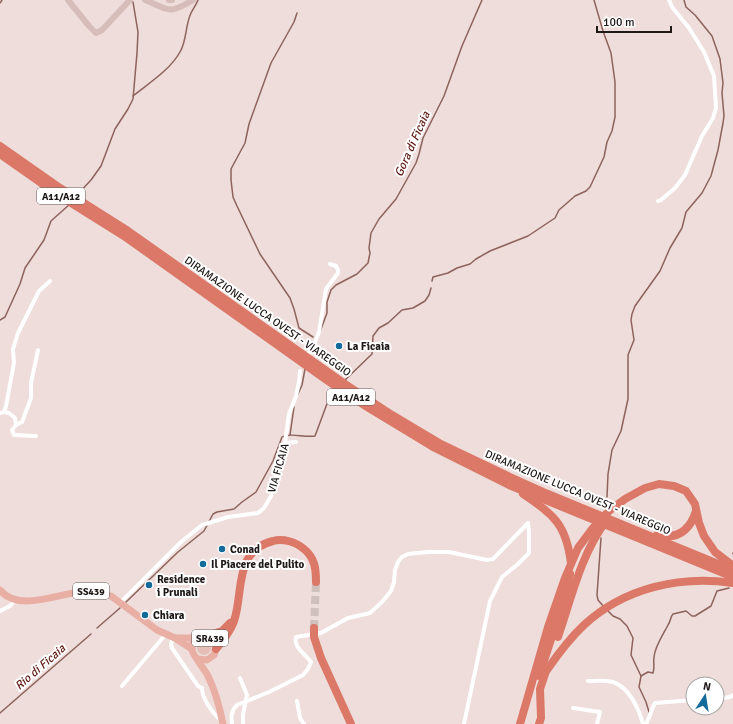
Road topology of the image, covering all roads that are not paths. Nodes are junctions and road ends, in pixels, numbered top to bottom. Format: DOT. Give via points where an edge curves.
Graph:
graph roads {
  1 [pos="68,0"];
  2 [pos="130,0"];
  3 [pos="145,0"];
  4 [pos="194,0"];
  5 [pos="669,0"];
  6 [pos="0,146"];
  7 [pos="0,154"];
  8 [pos="658,201"];
  9 [pos="126,234"];
  10 [pos="330,264"];
  11 [pos="50,281"];
  12 [pos="38,350"];
  13 [pos="309,353"];
  14 [pos="300,371"];
  15 [pos="2,413"];
  16 [pos="16,425"];
  17 [pos="36,436"];
  18 [pos="296,442"];
  19 [pos="285,443"];
  20 [pos="488,470"];
  21 [pos="509,485"];
  22 [pos="542,495"];
  23 [pos="619,505"];
  24 [pos="696,510"];
  25 [pos="626,525"];
  26 [pos="714,565"];
  27 [pos="733,566"];
  28 [pos="733,570"];
  29 [pos="733,576"];
  30 [pos="316,582"];
  31 [pos="733,583"];
  32 [pos="0,590"];
  33 [pos="15,600"];
  34 [pos="120,603"];
  35 [pos="0,611"];
  36 [pos="236,611"];
  37 [pos="315,632"];
  38 [pos="166,634"];
  39 [pos="207,636"];
  40 [pos="174,638"];
  41 [pos="197,638"];
  42 [pos="192,649"];
  43 [pos="216,649"];
  44 [pos="553,656"];
  45 [pos="212,657"];
  46 [pos="198,659"];
  47 [pos="240,678"];
  48 [pos="210,680"];
  49 [pos="588,681"];
  50 [pos="122,686"];
  51 [pos="202,688"];
  52 [pos="246,701"];
  53 [pos="296,701"];
  54 [pos="685,701"];
  55 [pos="527,702"];
  56 [pos="573,708"];
  57 [pos="648,720"];
  58 [pos="223,722"];
  59 [pos="232,724"];
  60 [pos="243,724"];
  61 [pos="304,724"];
  62 [pos="351,724"];
  63 [pos="464,724"];
  64 [pos="520,724"];
  65 [pos="539,724"];
  66 [pos="597,724"];
  67 [pos="642,724"];
  1 -- 2 [label="street" via="96,33"];
  3 -- 4 [label="street" via="172,10"];
  5 -- 8 [label="street" via="704,52 714,76 716,108 685,176 675,188"];
  6 -- 9 [label="highway, DIRAMAZIONE LUCCA OVEST - VIAREGGIO / A11/A12"];
  7 -- 9 [label="highway, DIRAMAZIONE LUCCA OVEST - VIAREGGIO / A11/A12" via="57,194"];
  9 -- 20 [label="highway, DIRAMAZIONE LUCCA OVEST - VIAREGGIO / A11/A12" via="226,304 316,373 364,405 435,448"];
  10 -- 13 [label="street" via="336,266 338,273 326,289 319,332"];
  11 -- 15 [label="street" via="40,289 18,333 6,406"];
  12 -- 16 [label="street" via="31,383 31,398 22,422"];
  14 -- 19 [label="street, VIA FICAIA"];
  15 -- 16 [label="street" via="15,418"];
  16 -- 17 [label="street" via="12,430 14,435"];
  18 -- 19 [label="street"];
  19 -- 34 [label="street, VIA FICAIA" via="271,496 264,508 258,513 228,517 202,525 181,542"];
  20 -- 21 [label="highway, DIRAMAZIONE LUCCA OVEST - VIAREGGIO / A11/A12"];
  20 -- 22 [label="highway, DIRAMAZIONE LUCCA OVEST - VIAREGGIO / A11/A12"];
  21 -- 22 [label="highway, DIRAMAZIONE LUCCA OVEST - VIAREGGIO / A11/A12"];
  21 -- 55 [label="highway" via="548,512 560,524 566,536 572,567 564,600 533,693"];
  22 -- 25 [label="highway, DIRAMAZIONE LUCCA OVEST - VIAREGGIO / A11/A12"];
  22 -- 26 [label="highway, DIRAMAZIONE LUCCA OVEST - VIAREGGIO / A11/A12"];
  23 -- 24 [label="highway" via="630,495 645,488 666,484 686,491 693,499"];
  23 -- 44 [label="highway" via="596,533 586,553"];
  23 -- 55 [label="highway" via="609,511 578,548 553,614"];
  24 -- 25 [label="highway" via="691,525 674,535 660,536"];
  24 -- 27 [label="highway" via="701,528 710,545"];
  25 -- 26 [label="highway, DIRAMAZIONE LUCCA OVEST - VIAREGGIO / A11/A12"];
  26 -- 28 [label="highway, DIRAMAZIONE LUCCA OVEST - VIAREGGIO / A11/A12"];
  26 -- 29 [label="highway, DIRAMAZIONE LUCCA OVEST - VIAREGGIO / A11/A12"];
  30 -- 36 [label="highway" via="314,562 302,548 287,541 268,542 253,551 244,566"];
  31 -- 44 [label="highway" via="668,583 626,596 584,625"];
  32 -- 33 [label="main road"];
  33 -- 34 [label="main road, SS439" via="33,601 91,591 106,595"];
  33 -- 35 [label="street"];
  34 -- 38 [label="main road, SS439"];
  36 -- 39 [label="highway" via="222,631"];
  36 -- 43 [label="highway" via="232,626"];
  37 -- 52 [label="street" via="296,637 298,648 310,662 303,675"];
  37 -- 62 [label="highway" via="314,637 321,658"];
  37 -- 63 [label="street" via="348,618 370,613 391,591 395,570 402,557 449,552 493,559 528,523 529,553 502,577 490,600"];
  38 -- 40 [label="main road, SS439"];
  38 -- 50 [label="street"];
  39 -- 41 [label="main road, SR439"];
  39 -- 43 [label="main road, SR439" via="214,641"];
  40 -- 41 [label="main road, SR439"];
  40 -- 42 [label="main road, SS439"];
  40 -- 51 [label="street" via="172,648"];
  41 -- 42 [label="main road, SR439"];
  42 -- 46 [label="main road, SR439" via="193,655"];
  43 -- 45 [label="main road, SR439"];
  44 -- 65 [label="highway" via="540,689"];
  45 -- 46 [label="main road, SR439"];
  45 -- 48 [label="main road, SR439"];
  46 -- 48 [label="main road"];
  47 -- 52 [label="street" via="247,695"];
  48 -- 51 [label="street"];
  48 -- 58 [label="main road"];
  49 -- 67 [label="street" via="608,681 619,685 632,697"];
  51 -- 58 [label="street" via="201,692"];
  52 -- 59 [label="street" via="233,708"];
  52 -- 60 [label="street"];
  53 -- 61 [label="street"];
  54 -- 57 [label="street" via="655,703"];
  55 -- 64 [label="highway"];
  56 -- 66 [label="street" via="600,712"];
}
